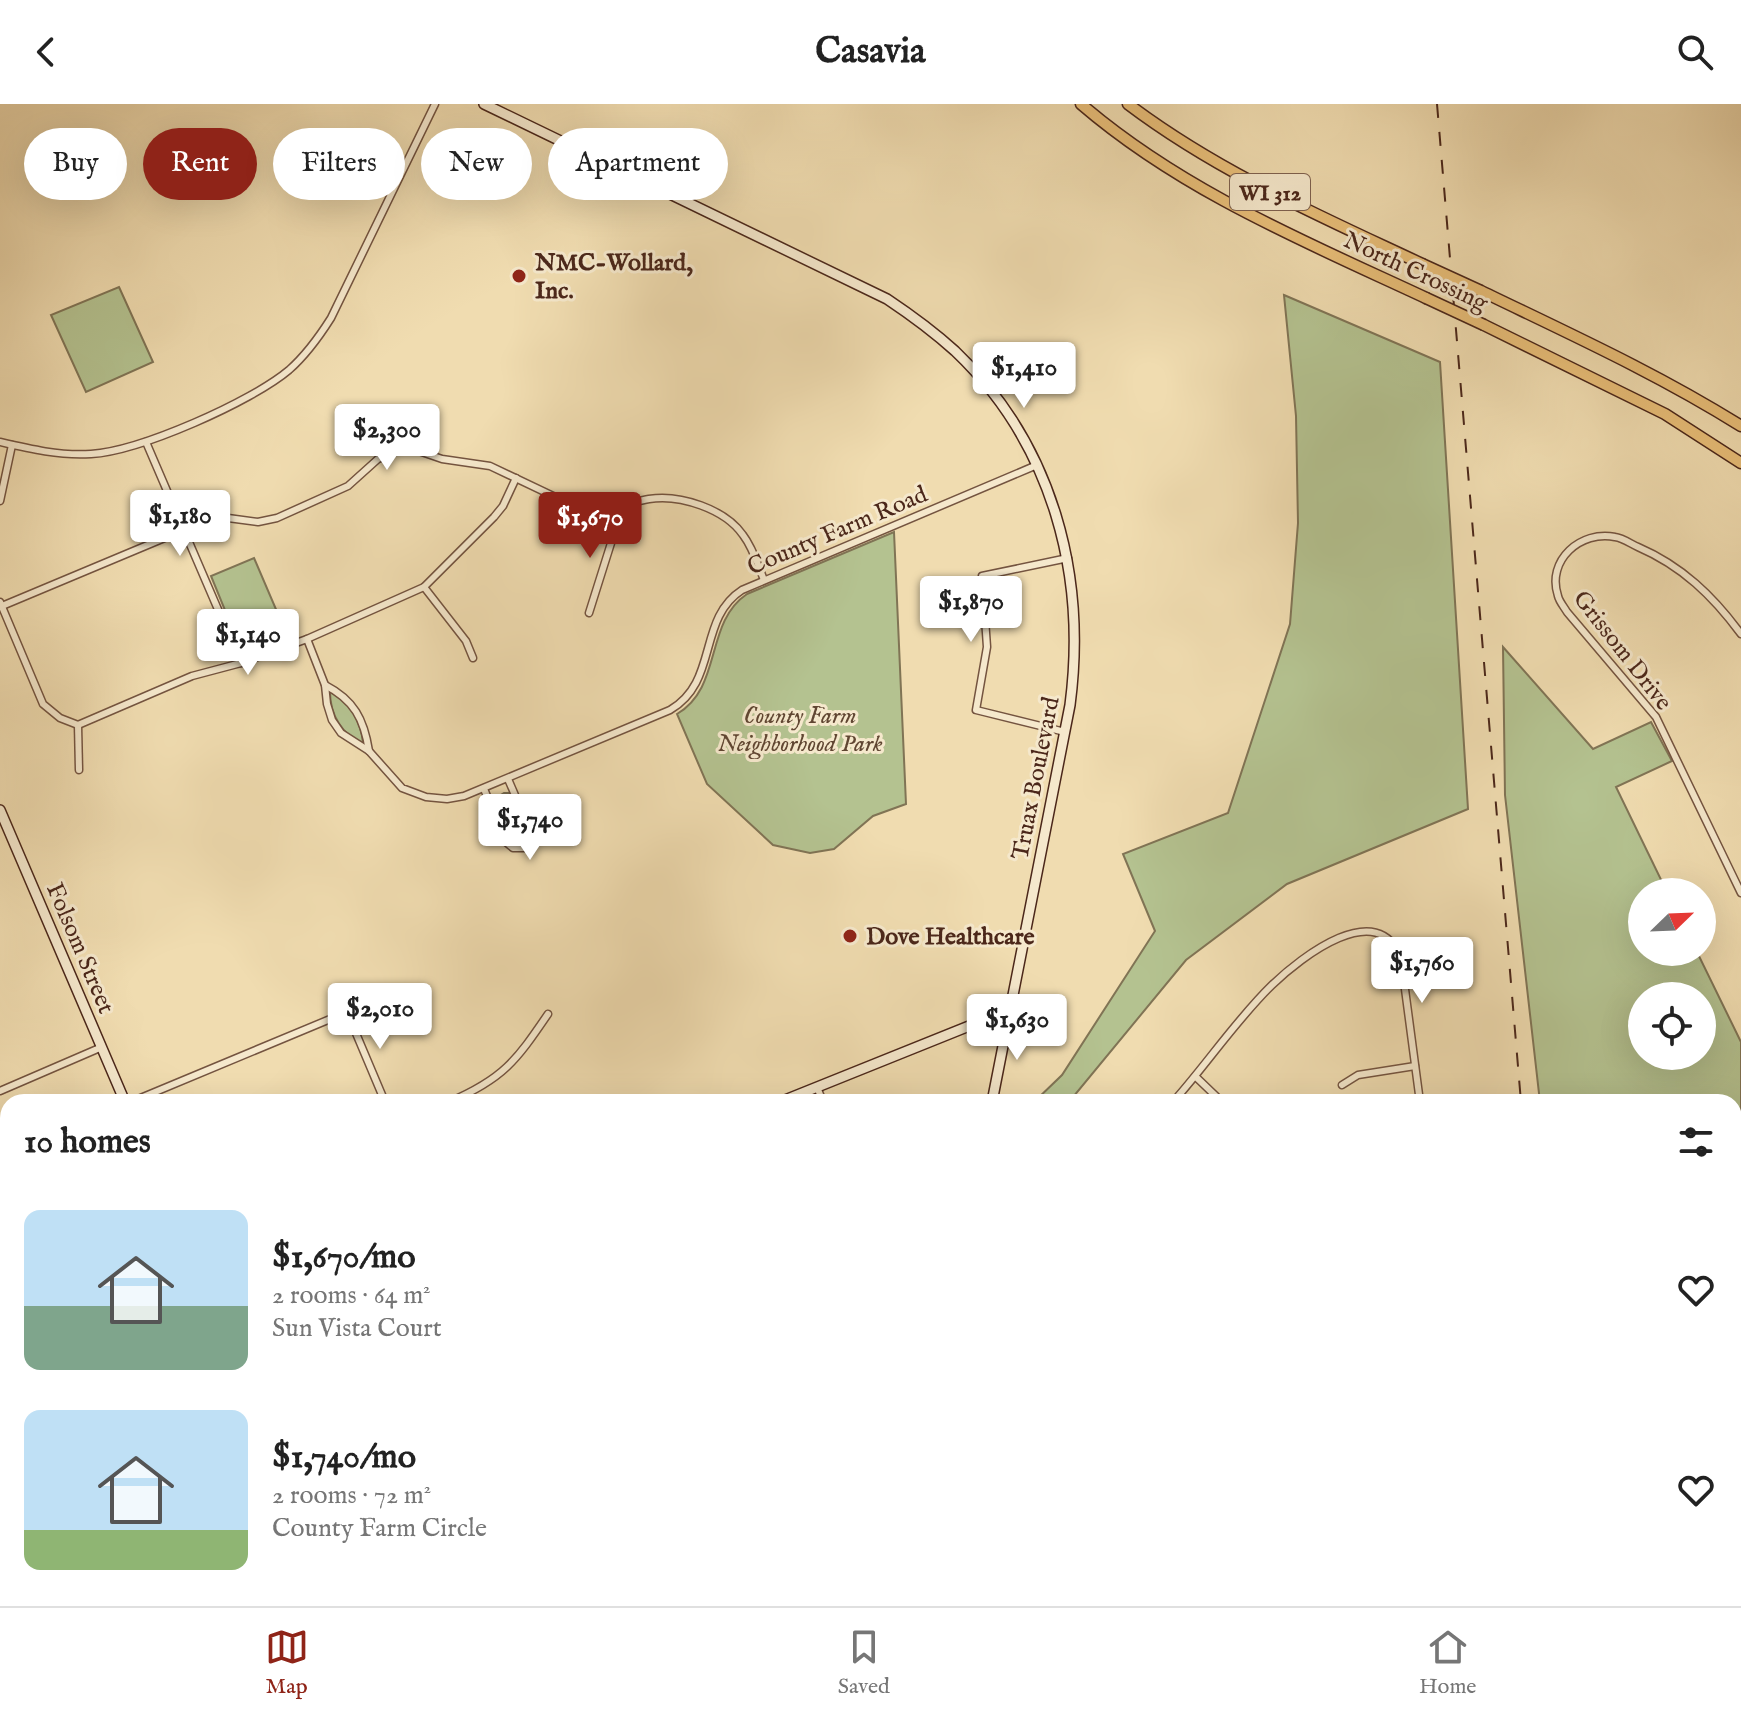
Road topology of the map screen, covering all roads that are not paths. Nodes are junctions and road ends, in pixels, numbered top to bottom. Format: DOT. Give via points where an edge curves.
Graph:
graph roads {
  1 [pos="435,104"];
  2 [pos="484,104"];
  3 [pos="1081,104"];
  4 [pos="1128,104"];
  5 [pos="1741,426"];
  6 [pos="0,442"];
  7 [pos="146,442"];
  8 [pos="12,445"];
  9 [pos="1741,463"];
  10 [pos="1037,465"];
  11 [pos="516,478"];
  12 [pos="0,501"];
  13 [pos="610,509"];
  14 [pos="184,530"];
  15 [pos="1068,558"];
  16 [pos="764,580"];
  17 [pos="424,587"];
  18 [pos="1,604"];
  19 [pos="589,613"];
  20 [pos="1741,634"];
  21 [pos="307,639"];
  22 [pos="473,658"];
  23 [pos="241,663"];
  24 [pos="325,685"];
  25 [pos="78,725"];
  26 [pos="1065,732"];
  27 [pos="369,751"];
  28 [pos="79,770"];
  29 [pos="508,779"];
  30 [pos="484,789"];
  31 [pos="0,810"];
  32 [pos="1739,884"];
  33 [pos="1741,893"];
  34 [pos="548,1014"];
  35 [pos="1009,1016"];
  36 [pos="102,1047"];
  37 [pos="1415,1066"];
  38 [pos="1196,1077"];
  39 [pos="1342,1085"];
  40 [pos="817,1087"];
  41 [pos="0,1091"];
  42 [pos="124,1094"];
  43 [pos="147,1094"];
  44 [pos="382,1094"];
  45 [pos="464,1094"];
  46 [pos="800,1094"];
  47 [pos="820,1094"];
  48 [pos="994,1094"];
  49 [pos="1180,1094"];
  50 [pos="1214,1094"];
  51 [pos="1419,1094"];
  1 -- 7 [label="street" via="331,318 303,357 259,392"];
  2 -- 10 [label="main road, Truax Boulevard" via="887,299 977,374"];
  3 -- 9 [label="main road, North Crossing, bridge" via="1141,150 1237,208 1665,414"];
  4 -- 5 [label="main road, North Crossing / WI 312, bridge" via="1220,166 1638,367"];
  6 -- 8 [label="street"];
  7 -- 8 [label="street" via="74,455"];
  7 -- 14 [label="street"];
  8 -- 12 [label="street"];
  10 -- 15 [label="main road, Truax Boulevard"];
  10 -- 16 [label="street, County Farm Road"];
  11 -- 13 [label="street" via="570,504"];
  11 -- 14 [label="street" via="490,466 399,450 378,459 348,486 277,518 228,518"];
  11 -- 17 [label="street" via="494,517"];
  13 -- 16 [label="street" via="661,498 702,507 736,525"];
  13 -- 19 [label="street" via="612,540"];
  14 -- 18 [label="street"];
  14 -- 23 [label="street"];
  15 -- 26 [label="main road, Truax Boulevard" via="1076,651"];
  15 -- 26 [label="street" via="982,576 987,647 976,710"];
  16 -- 29 [label="street, County Farm Road" via="733,595 724,606 700,678 684,701"];
  17 -- 21 [label="street"];
  17 -- 22 [label="street"];
  18 -- 25 [label="street" via="43,704"];
  20 -- 32 [label="street, Grissom Drive" via="1713,598 1681,571 1615,537 1580,542 1562,556 1557,595 1656,717"];
  21 -- 23 [label="street"];
  21 -- 24 [label="street, County Farm Road"];
  23 -- 25 [label="street" via="192,676"];
  24 -- 27 [label="street, County Farm Road" via="352,703"];
  24 -- 27 [label="street, County Farm Road" via="332,720 341,733"];
  25 -- 28 [label="street"];
  26 -- 35 [label="main road, Truax Boulevard"];
  27 -- 30 [label="street, County Farm Road" via="402,788 426,797 447,799"];
  29 -- 30 [label="street, County Farm Road"];
  29 -- 30 [label="street" via="532,836 525,848 507,843"];
  31 -- 36 [label="main road, Folsom Street"];
  32 -- 33 [label="street, Grissom Drive"];
  34 -- 45 [label="street" via="518,1058 497,1077"];
  35 -- 40 [label="main road" via="999,1014"];
  35 -- 48 [label="main road, Truax Boulevard"];
  36 -- 41 [label="street"];
  36 -- 42 [label="main road, Folsom Street"];
  37 -- 38 [label="street" via="1401,959 1394,943 1366,930 1321,949 1289,971 1258,1000"];
  37 -- 39 [label="street" via="1358,1075"];
  37 -- 51 [label="street"];
  38 -- 49 [label="street"];
  38 -- 50 [label="street"];
  40 -- 46 [label="main road"];
  40 -- 47 [label="street"];
  43 -- 44 [label="street" via="347,1012"];
}
